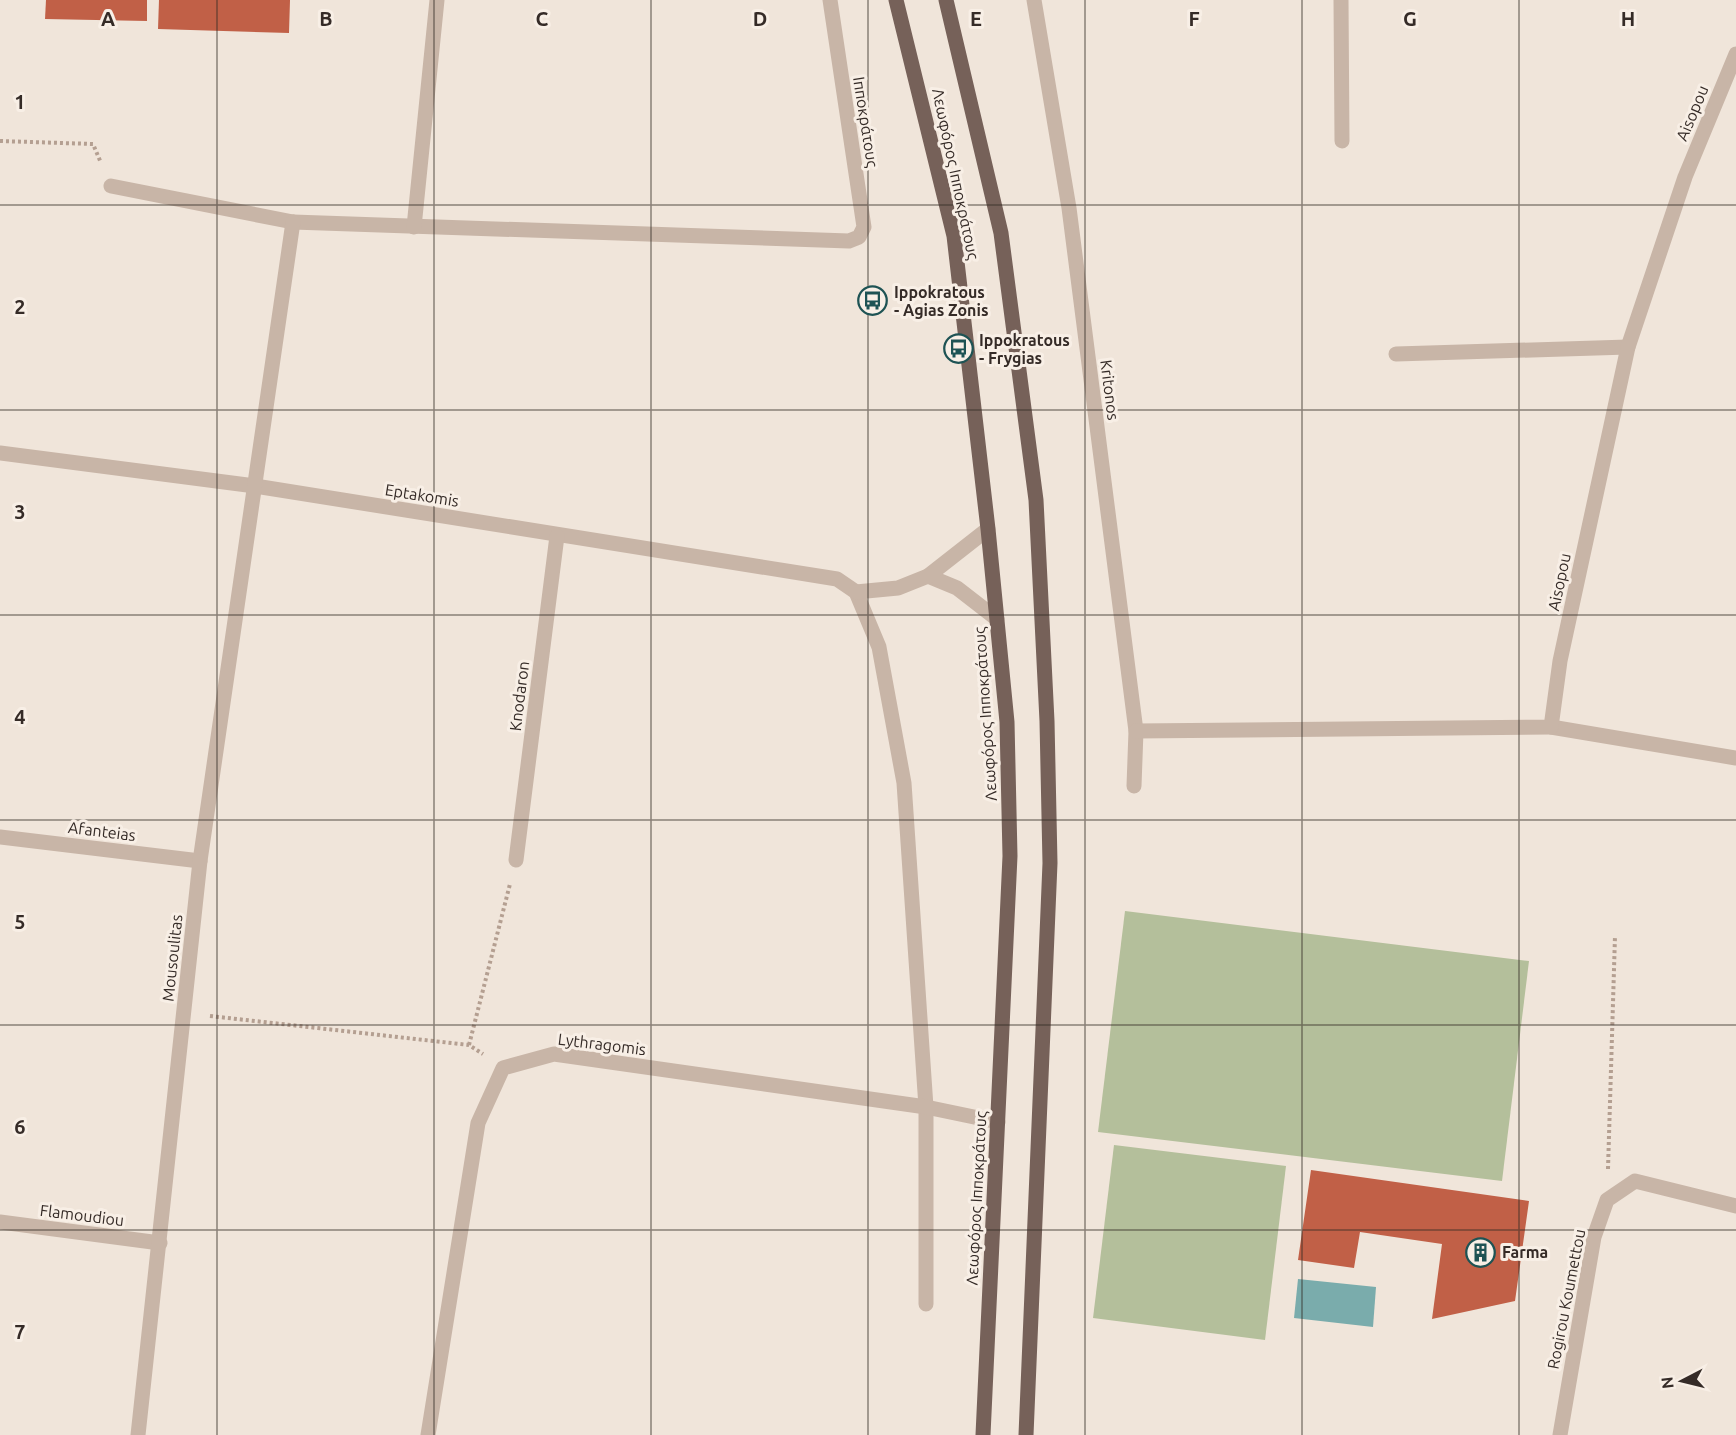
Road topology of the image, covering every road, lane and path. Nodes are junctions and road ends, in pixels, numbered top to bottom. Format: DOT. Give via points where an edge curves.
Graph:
graph roads {
  1 [pos="437,0"];
  2 [pos="830,0"];
  3 [pos="896,0"];
  4 [pos="946,0"];
  5 [pos="1034,0"];
  6 [pos="1341,0"];
  7 [pos="1736,54"];
  8 [pos="0,141"];
  9 [pos="1342,141"];
  10 [pos="111,186"];
  11 [pos="293,222"];
  12 [pos="414,226"];
  13 [pos="1628,347"];
  14 [pos="1396,354"];
  15 [pos="0,453"];
  16 [pos="255,486"];
  17 [pos="988,529"];
  18 [pos="557,536"];
  19 [pos="928,576"];
  20 [pos="856,592"];
  21 [pos="997,619"];
  22 [pos="1551,727"];
  23 [pos="1136,731"];
  24 [pos="1736,758"];
  25 [pos="1134,786"];
  26 [pos="0,837"];
  27 [pos="516,860"];
  28 [pos="200,861"];
  29 [pos="1615,936"];
  30 [pos="184,1013"];
  31 [pos="469,1045"];
  32 [pos="503,1068"];
  33 [pos="926,1107"];
  34 [pos="998,1122"];
  35 [pos="1607,1200"];
  36 [pos="1736,1206"];
  37 [pos="0,1222"];
  38 [pos="160,1243"];
  39 [pos="926,1304"];
  40 [pos="138,1435"];
  41 [pos="428,1435"];
  42 [pos="983,1435"];
  43 [pos="1026,1435"];
  44 [pos="1560,1435"];
  1 -- 12 [label="street"];
  2 -- 12 [label="street, Ιπποκράτους" via="864,227 859,237 849,241"];
  3 -- 17 [label="main road, Λεωφόρος Ιπποκράτους" via="954,236"];
  4 -- 43 [label="main road, Λεωφόρος Ιπποκράτους" via="1001,233 1036,500 1050,863"];
  5 -- 23 [label="street, Kritonos" via="1069,208"];
  6 -- 9 [label="street"];
  7 -- 13 [label="street, Aisopou" via="1685,177"];
  8 -- 10 [label="path" via="93,144"];
  10 -- 11 [label="street"];
  11 -- 12 [label="street"];
  11 -- 16 [label="street, Mousoulitas"];
  13 -- 14 [label="street"];
  13 -- 22 [label="street, Aisopou" via="1560,661"];
  15 -- 16 [label="street, Eptakomis"];
  16 -- 18 [label="street, Eptakomis"];
  16 -- 28 [label="street, Mousoulitas"];
  17 -- 19 [label="street"];
  17 -- 21 [label="main road, Λεωφόρος Ιπποκράτους"];
  18 -- 20 [label="street, Eptakomis" via="837,579"];
  18 -- 27 [label="street, Knodaron"];
  19 -- 20 [label="street" via="898,588"];
  19 -- 21 [label="street" via="957,588"];
  20 -- 33 [label="street" via="879,647 904,783"];
  21 -- 34 [label="main road, Λεωφόρος Ιπποκράτους" via="1006,722 1010,856"];
  22 -- 23 [label="street"];
  22 -- 24 [label="street"];
  23 -- 25 [label="street, Kritonos"];
  26 -- 28 [label="street, Afanteias"];
  27 -- 31 [label="path"];
  28 -- 30 [label="street, Mousoulitas"];
  29 -- 35 [label="path"];
  30 -- 31 [label="path"];
  30 -- 38 [label="street, Mousoulitas"];
  31 -- 32 [label="path"];
  32 -- 33 [label="street, Lythragomis" via="554,1054"];
  32 -- 41 [label="street" via="478,1123"];
  33 -- 34 [label="street, Lythragomis"];
  33 -- 39 [label="street"];
  34 -- 42 [label="main road, Λεωφόρος Ιπποκράτους"];
  35 -- 36 [label="street" via="1635,1181"];
  35 -- 44 [label="street, Rogirou Koumettou" via="1594,1236"];
  37 -- 38 [label="street, Flamoudiou"];
  38 -- 40 [label="street, Mousoulitas"];
}
